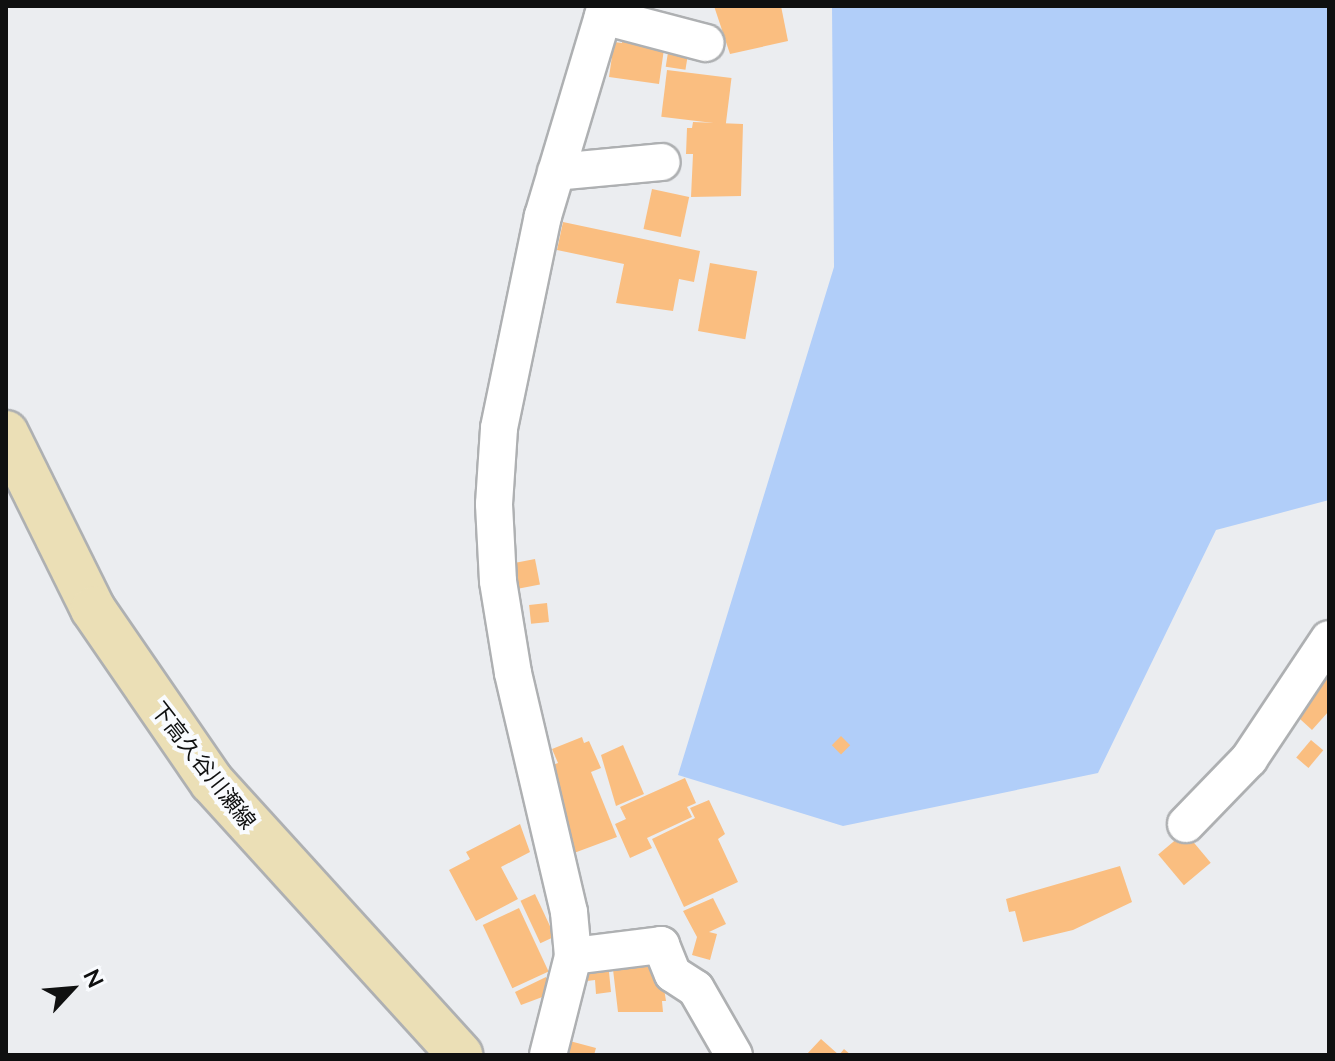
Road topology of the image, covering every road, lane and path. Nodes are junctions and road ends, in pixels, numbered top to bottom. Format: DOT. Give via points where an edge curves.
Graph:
graph roads {
  1 [pos="605,11"];
  2 [pos="706,43"];
  3 [pos="662,162"];
  4 [pos="556,172"];
  5 [pos="6,433"];
  6 [pos="1329,639"];
  7 [pos="1186,824"];
  8 [pos="573,956"];
  9 [pos="460,1055"];
  10 [pos="548,1055"];
  11 [pos="734,1055"];
  1 -- 2 [label="street"];
  1 -- 4 [label="street"];
  3 -- 4 [label="street"];
  4 -- 8 [label="street" via="501,414 494,504 498,581 513,673 569,912"];
  5 -- 9 [label="main road, 下高久谷川瀬線" via="93,609 212,782"];
  6 -- 7 [label="street" via="1249,759"];
  8 -- 10 [label="street"];
  8 -- 11 [label="street" via="661,945 673,974 696,989"];
}
